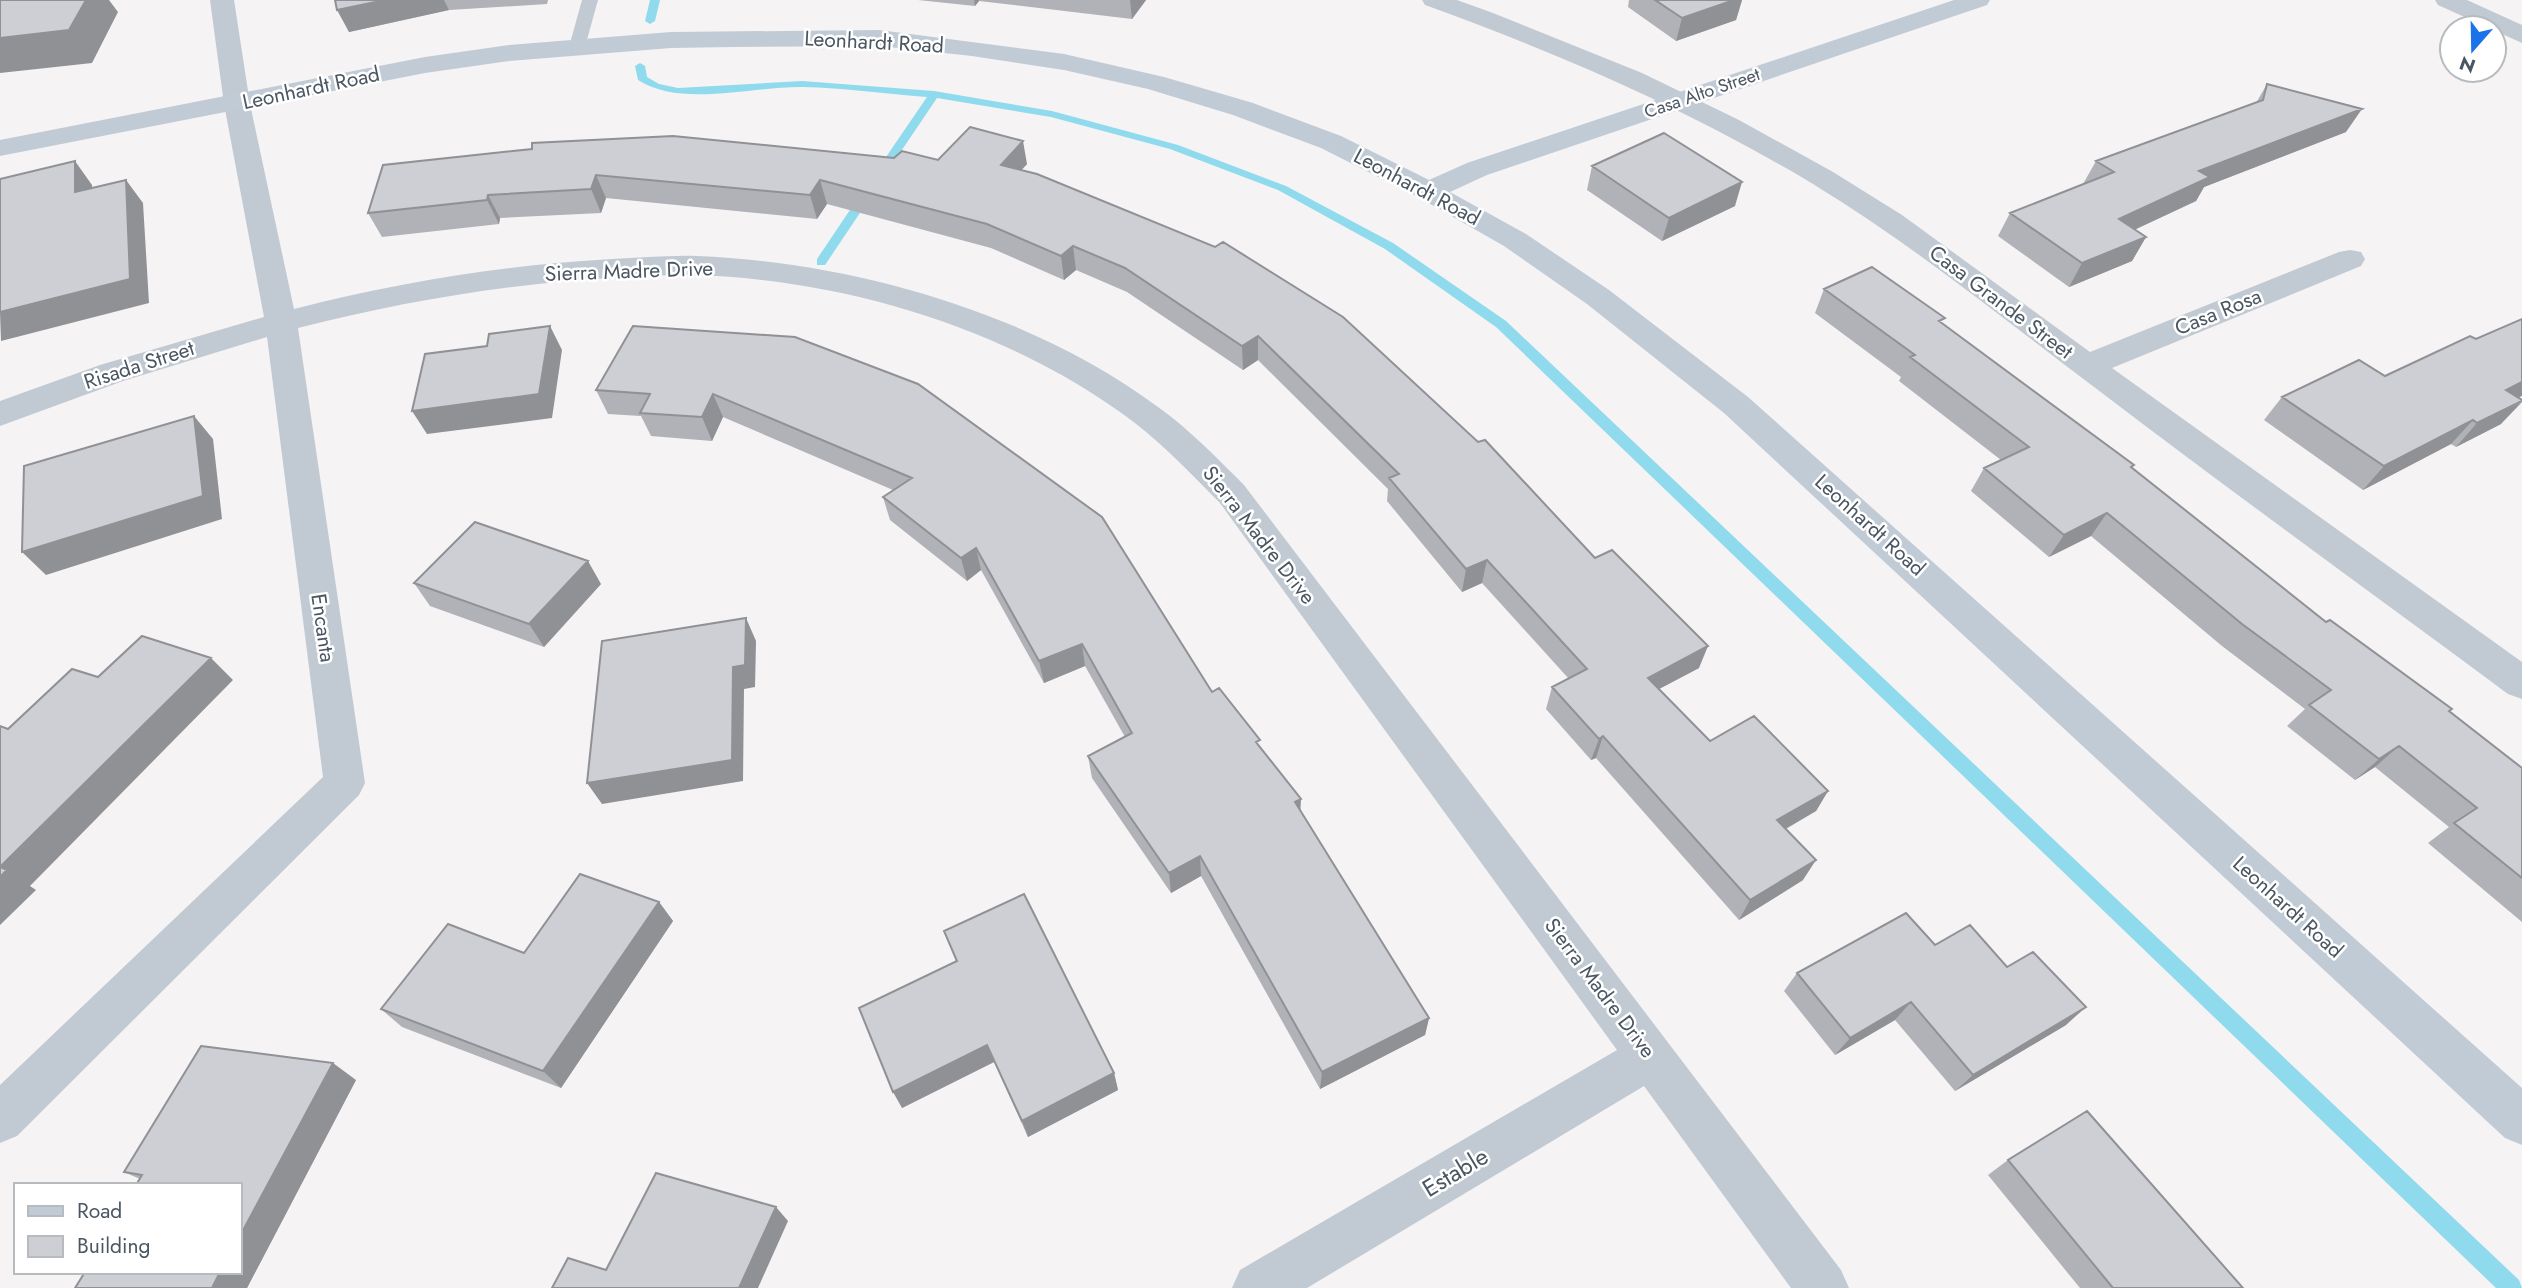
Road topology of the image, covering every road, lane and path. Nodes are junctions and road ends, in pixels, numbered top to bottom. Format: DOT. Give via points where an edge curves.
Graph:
graph roads {
  1 [pos="222,0"];
  2 [pos="590,0"];
  3 [pos="1434,0"];
  4 [pos="1978,0"];
  5 [pos="2447,0"];
  6 [pos="2522,35"];
  7 [pos="577,47"];
  8 [pos="1680,101"];
  9 [pos="237,104"];
  10 [pos="0,148"];
  11 [pos="1428,191"];
  12 [pos="2350,259"];
  13 [pos="281,322"];
  14 [pos="2087,366"];
  15 [pos="0,414"];
  16 [pos="2522,683"];
  17 [pos="1651,1056"];
  18 [pos="0,1119"];
  19 [pos="2522,1121"];
  20 [pos="1258,1288"];
  21 [pos="1823,1288"];
  1 -- 9 [label="street, Encanta"];
  2 -- 7 [label="lane"];
  3 -- 8 [label="street, Casa Grande Street" via="1595,61"];
  4 -- 8 [label="street, Casa Alto Street"];
  5 -- 6 [label="street"];
  7 -- 9 [label="street, Leonhardt Road" via="425,65"];
  7 -- 11 [label="street, Leonhardt Road" via="671,40 878,38 1065,62 1243,109 1331,142"];
  8 -- 11 [label="street, Casa Alto Street" via="1477,169"];
  8 -- 14 [label="street, Casa Grande Street" via="1823,178 1941,255"];
  9 -- 10 [label="street, Leonhardt Road"];
  9 -- 13 [label="street, Encanta"];
  11 -- 19 [label="street, Leonhardt Road" via="1515,240 1577,282 1736,405"];
  12 -- 14 [label="street, Casa Rosa"];
  13 -- 15 [label="street, Risada Street" via="130,366"];
  13 -- 17 [label="street, Sierra Madre Drive" via="428,288 523,274 705,266 787,275 911,301 979,325 1092,379 1189,450 1232,494"];
  13 -- 18 [label="street, Encanta" via="345,783"];
  14 -- 16 [label="street, Casa Grande Street"];
  17 -- 20 [label="street, Estable"];
  17 -- 21 [label="street, Sierra Madre Drive"];
}
